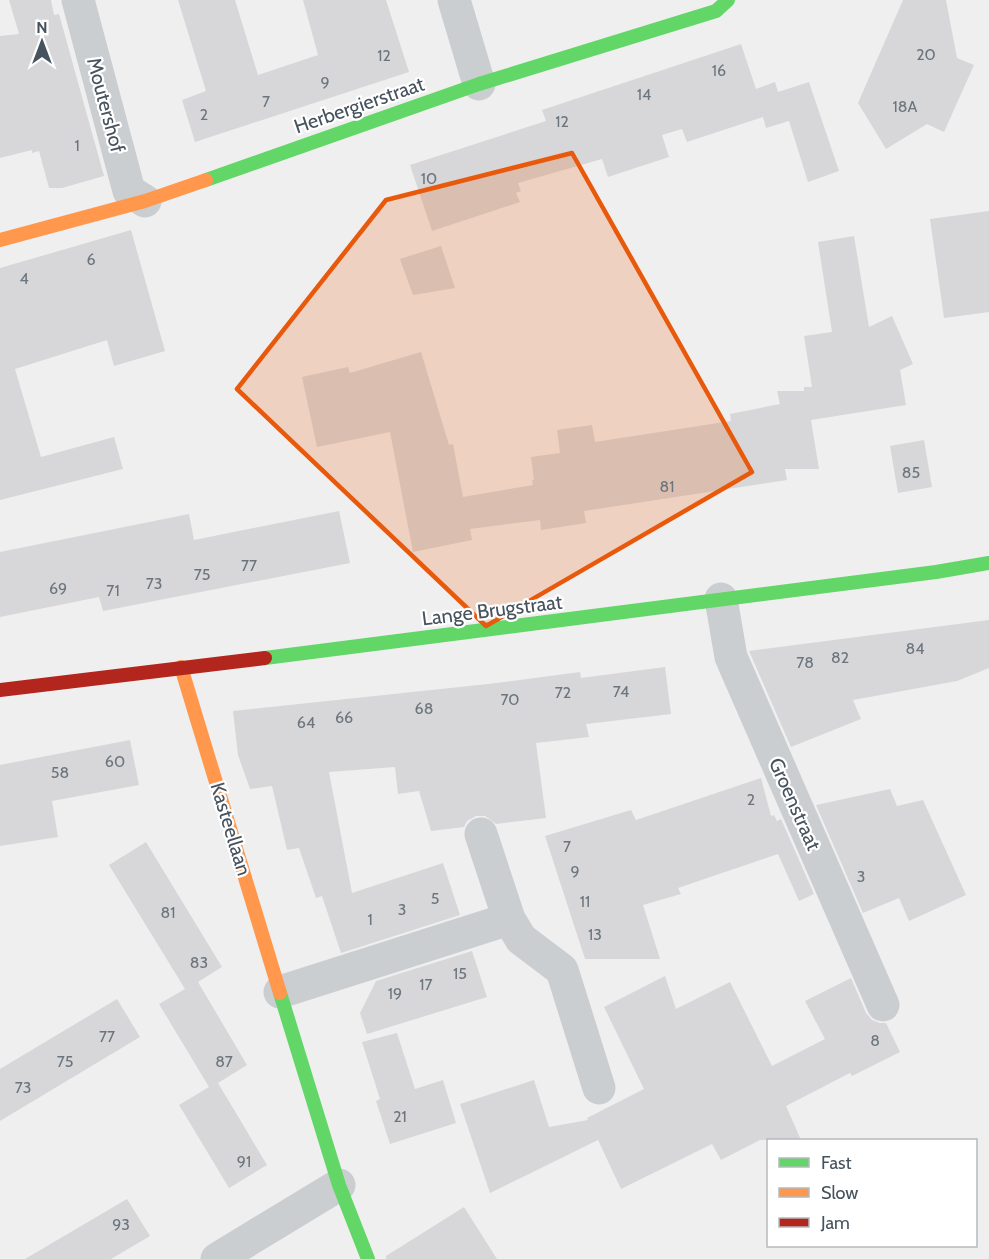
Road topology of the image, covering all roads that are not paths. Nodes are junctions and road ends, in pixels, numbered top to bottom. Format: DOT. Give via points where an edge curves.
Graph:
graph roads {
  1 [pos="78,0"];
  2 [pos="454,0"];
  3 [pos="728,0"];
  4 [pos="479,84"];
  5 [pos="146,201"];
  6 [pos="0,240"];
  7 [pos="989,563"];
  8 [pos="721,599"];
  9 [pos="181,667"];
  10 [pos="0,690"];
  11 [pos="481,834"];
  12 [pos="509,919"];
  13 [pos="280,992"];
  14 [pos="883,1005"];
  15 [pos="599,1088"];
  16 [pos="339,1185"];
  17 [pos="217,1259"];
  18 [pos="368,1259"];
  1 -- 5 [label="street, Moutershof" via="129,191"];
  2 -- 4 [label="street"];
  3 -- 4 [label="street, Herbergierstraat" via="716,11"];
  4 -- 5 [label="street, Herbergierstraat"];
  5 -- 6 [label="street, Herbergierstraat"];
  7 -- 8 [label="street, Lange Brugstraat"];
  8 -- 9 [label="street, Lange Brugstraat"];
  8 -- 14 [label="street, Groenstraat" via="731,657"];
  9 -- 10 [label="street, Lange Brugstraat"];
  9 -- 13 [label="street, Kasteellaan"];
  11 -- 12 [label="street"];
  12 -- 13 [label="street"];
  12 -- 15 [label="street" via="520,939 562,970"];
  13 -- 16 [label="street, Kasteellaan"];
  16 -- 17 [label="street"];
  16 -- 18 [label="street, Kasteellaan"];
}
